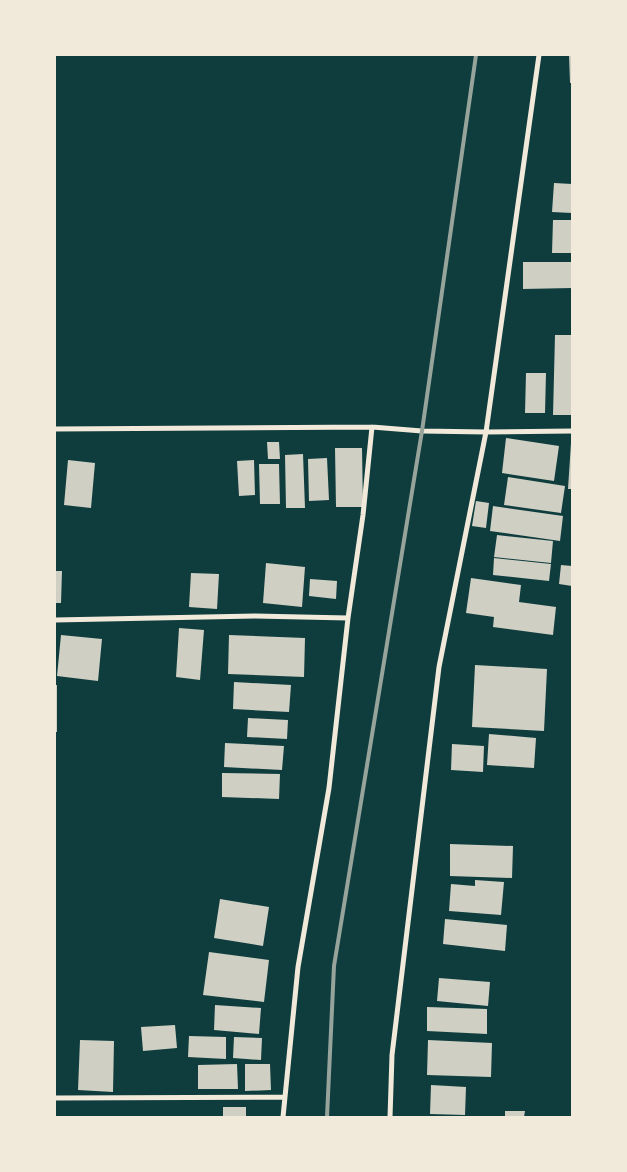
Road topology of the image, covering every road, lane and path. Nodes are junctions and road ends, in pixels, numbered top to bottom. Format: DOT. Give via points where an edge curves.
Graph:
graph roads {
  1 [pos="539,55"];
  2 [pos="372,427"];
  3 [pos="55,429"];
  4 [pos="572,431"];
  5 [pos="486,432"];
  6 [pos="348,618"];
  7 [pos="55,620"];
  8 [pos="285,1097"];
  9 [pos="55,1098"];
  10 [pos="283,1117"];
  11 [pos="390,1117"];
  1 -- 5 [label="street"];
  2 -- 3 [label="street"];
  2 -- 5 [label="street"];
  2 -- 6 [label="street"];
  4 -- 5 [label="street"];
  5 -- 11 [label="street" via="439,666 392,1055"];
  6 -- 7 [label="street" via="255,616"];
  6 -- 8 [label="street" via="329,788 298,967"];
  8 -- 9 [label="street"];
  8 -- 10 [label="street"];
}
